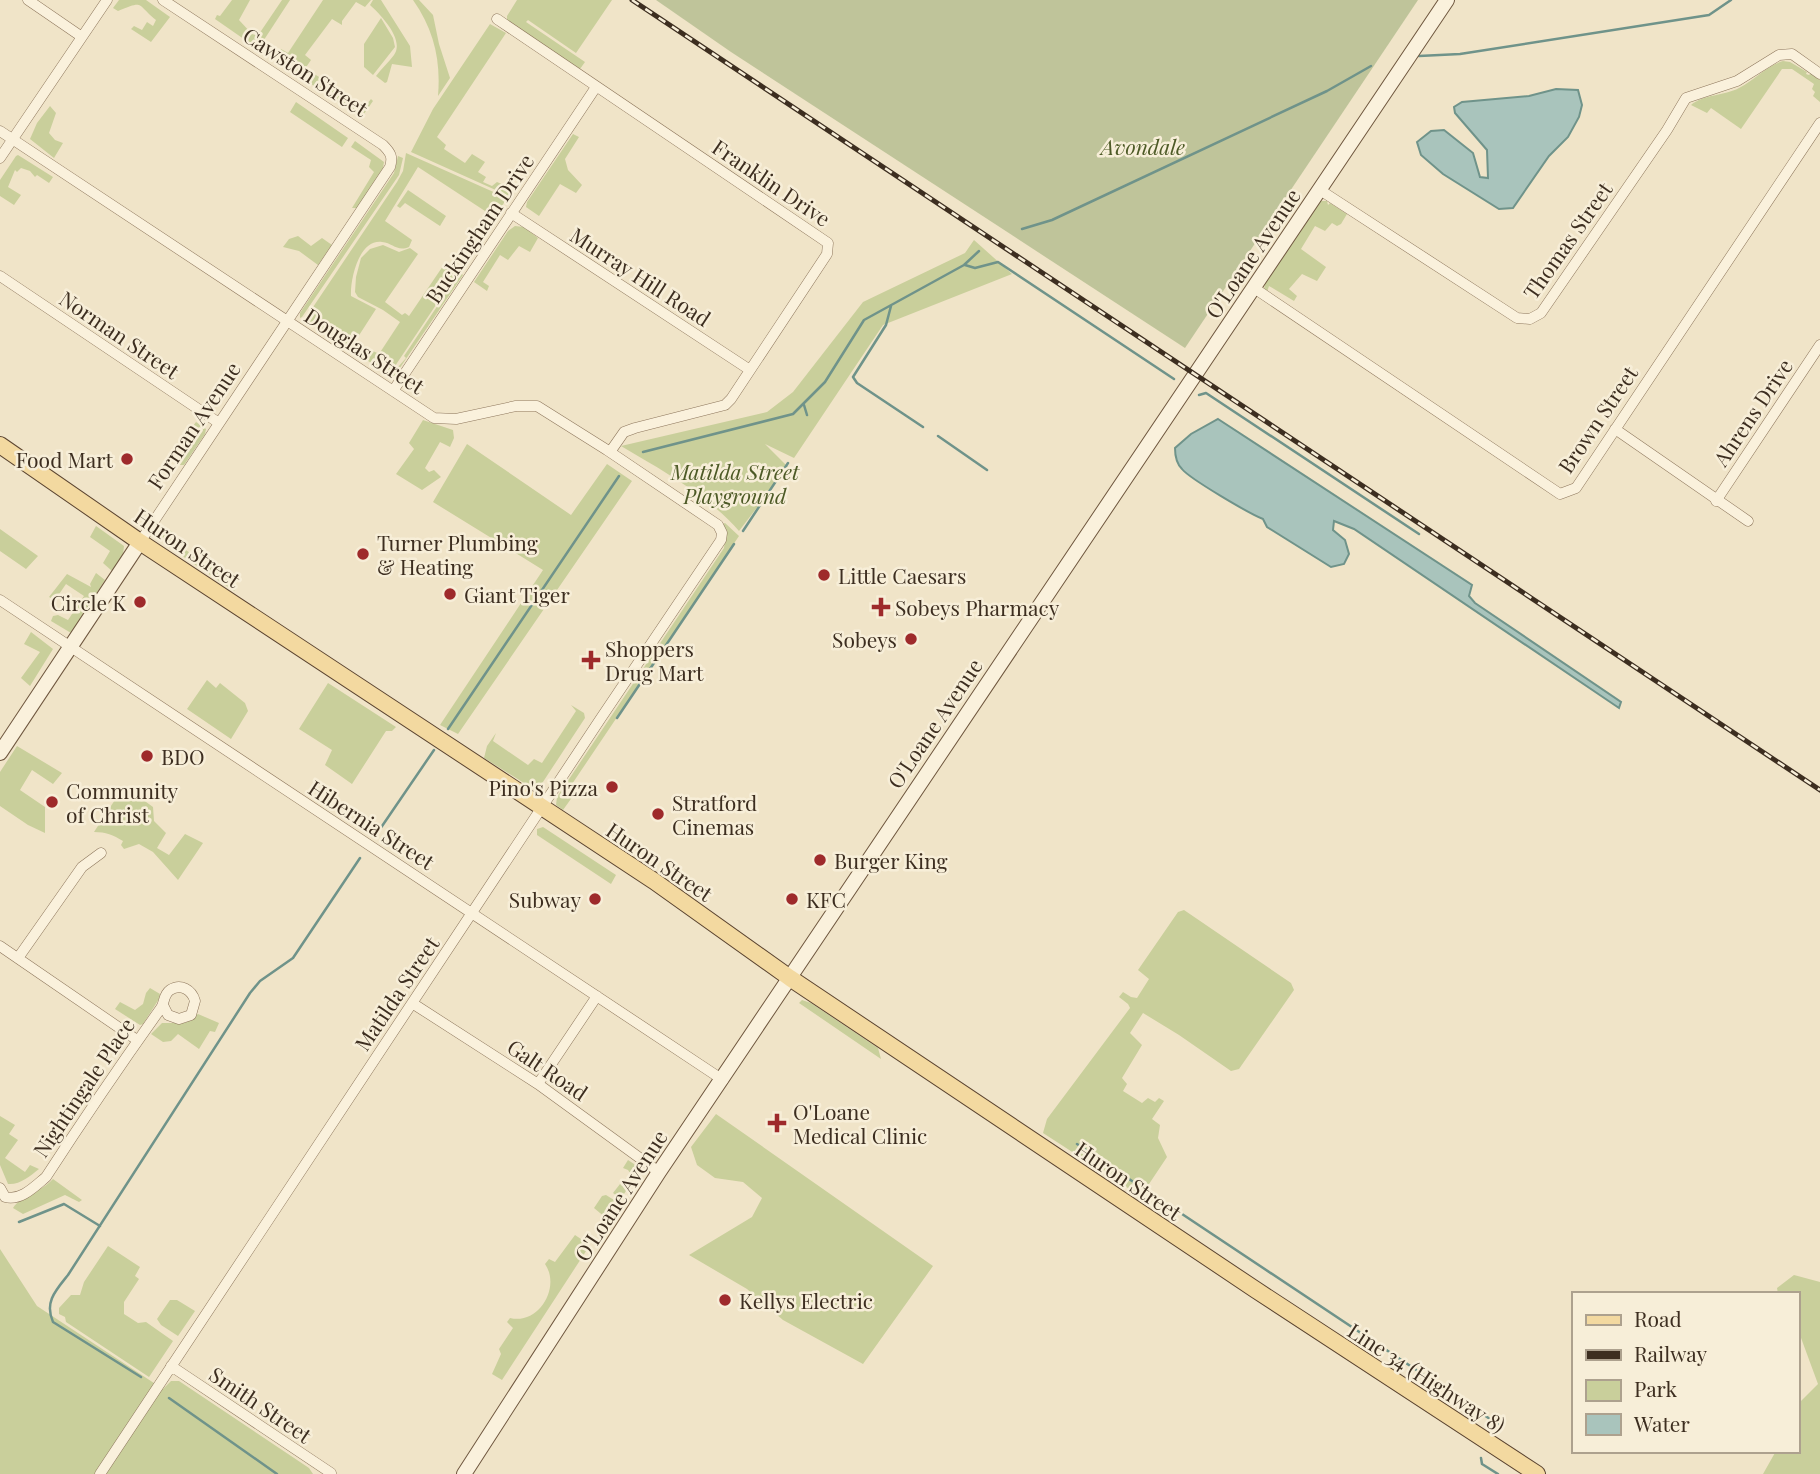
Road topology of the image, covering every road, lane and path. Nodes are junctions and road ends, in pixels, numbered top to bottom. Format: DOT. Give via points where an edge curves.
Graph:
graph roads {
  1 [pos="28,0"];
  2 [pos="107,0"];
  3 [pos="163,0"];
  4 [pos="1447,0"];
  5 [pos="497,19"];
  6 [pos="82,37"];
  7 [pos="1820,74"];
  8 [pos="596,87"];
  9 [pos="1820,123"];
  10 [pos="0,131"];
  11 [pos="13,139"];
  12 [pos="391,153"];
  13 [pos="0,158"];
  14 [pos="1320,190"];
  15 [pos="511,213"];
  16 [pos="0,276"];
  17 [pos="1254,288"];
  18 [pos="287,321"];
  19 [pos="1820,345"];
  20 [pos="750,370"];
  21 [pos="393,391"];
  22 [pos="219,423"];
  23 [pos="1615,429"];
  24 [pos="0,445"];
  25 [pos="610,452"];
  26 [pos="1716,501"];
  27 [pos="1748,521"];
  28 [pos="722,533"];
  29 [pos="141,542"];
  30 [pos="0,600"];
  31 [pos="70,647"];
  32 [pos="0,753"];
  33 [pos="542,807"];
  34 [pos="102,853"];
  35 [pos="472,913"];
  36 [pos="0,946"];
  37 [pos="18,958"];
  38 [pos="790,978"];
  39 [pos="597,996"];
  40 [pos="412,1003"];
  41 [pos="163,1005"];
  42 [pos="137,1040"];
  43 [pos="723,1080"];
  44 [pos="538,1084"];
  45 [pos="659,1172"];
  46 [pos="0,1188"];
  47 [pos="1294,1315"];
  48 [pos="171,1366"];
  49 [pos="100,1474"];
  50 [pos="331,1474"];
  51 [pos="464,1474"];
  52 [pos="1537,1474"];
  1 -- 6 [label="street"];
  2 -- 6 [label="street"];
  3 -- 12 [label="street, Cawston Street"];
  4 -- 14 [label="street, O'Loane Avenue"];
  5 -- 8 [label="street, Franklin Drive"];
  6 -- 11 [label="street"];
  7 -- 14 [label="street, Thomas Street" via="1792,54 1779,55 1737,80 1686,98 1541,313 1530,320 1517,318"];
  8 -- 15 [label="street, Buckingham Drive"];
  8 -- 20 [label="street, Franklin Drive" via="828,243 827,254"];
  9 -- 23 [label="street, Brown Street"];
  10 -- 11 [label="street, Douglas Street"];
  11 -- 13 [label="street"];
  11 -- 18 [label="street, Douglas Street"];
  12 -- 18 [label="street, Forman Avenue" via="390,167"];
  14 -- 17 [label="street, O'Loane Avenue"];
  15 -- 20 [label="street, Murray Hill Road"];
  15 -- 21 [label="street, Buckingham Drive"];
  16 -- 22 [label="street, Norman Street"];
  17 -- 23 [label="street, Brown Street" via="1560,494 1576,488"];
  17 -- 38 [label="street, O'Loane Avenue"];
  18 -- 21 [label="street, Douglas Street"];
  18 -- 22 [label="street, Forman Avenue"];
  19 -- 26 [label="street, Ahrens Drive"];
  20 -- 25 [label="street, Franklin Drive" via="725,405 624,432"];
  21 -- 25 [label="street, Douglas Street" via="441,419 537,406"];
  22 -- 29 [label="street, Forman Avenue"];
  23 -- 26 [label="street"];
  24 -- 29 [label="main road, Huron Street"];
  25 -- 28 [label="street, Douglas Street" via="718,525"];
  26 -- 27 [label="street"];
  28 -- 33 [label="street, Matilda Street"];
  29 -- 31 [label="street, Forman Avenue"];
  29 -- 33 [label="main road, Huron Street"];
  30 -- 31 [label="street, Hibernia Street"];
  31 -- 32 [label="street, Forman Avenue"];
  31 -- 35 [label="street, Hibernia Street"];
  33 -- 35 [label="street, Matilda Street"];
  33 -- 38 [label="main road, Huron Street"];
  34 -- 37 [label="street" via="82,867"];
  35 -- 39 [label="street, Hibernia Street"];
  35 -- 40 [label="street, Matilda Street"];
  36 -- 37 [label="street"];
  37 -- 42 [label="street"];
  38 -- 43 [label="street, O'Loane Avenue"];
  38 -- 47 [label="main road, Huron Street"];
  39 -- 43 [label="street, Hibernia Street"];
  39 -- 44 [label="street"];
  40 -- 44 [label="street, Galt Road"];
  40 -- 48 [label="street, Matilda Street"];
  41 -- 42 [label="street, Nightingale Place"];
  42 -- 46 [label="street, Nightingale Place" via="46,1177 12,1199"];
  43 -- 45 [label="street, O'Loane Avenue"];
  44 -- 45 [label="street, Galt Road"];
  45 -- 51 [label="street, O'Loane Avenue"];
  47 -- 52 [label="main road, Line 34 (Highway 8)"];
  48 -- 49 [label="street, Matilda Street"];
  48 -- 50 [label="street, Smith Street"];
}
